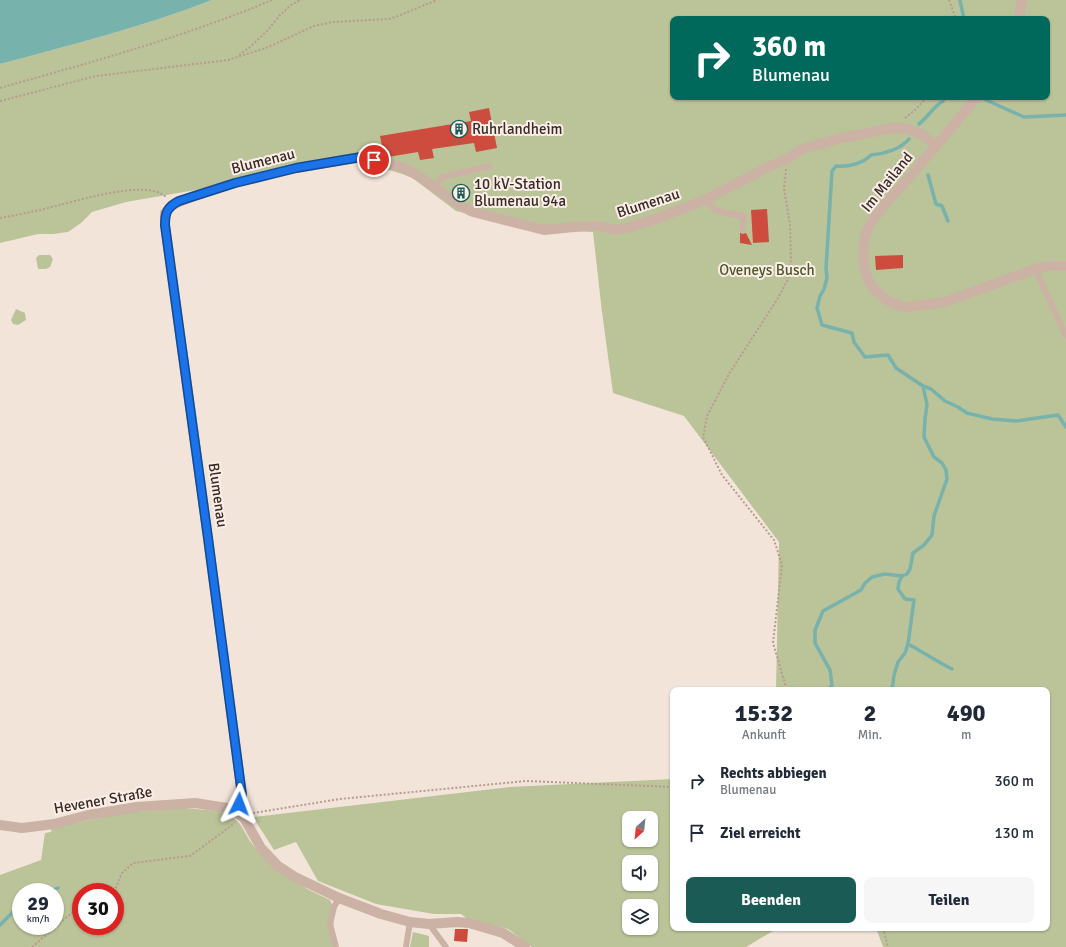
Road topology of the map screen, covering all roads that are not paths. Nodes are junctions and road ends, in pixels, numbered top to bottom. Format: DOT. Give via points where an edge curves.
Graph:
graph roads {
  1 [pos="1022,0"];
  2 [pos="1019,16"];
  3 [pos="974,100"];
  4 [pos="936,146"];
  5 [pos="490,166"];
  6 [pos="434,187"];
  7 [pos="705,200"];
  8 [pos="743,230"];
  9 [pos="1066,266"];
  10 [pos="1035,269"];
  11 [pos="1066,336"];
  12 [pos="240,816"];
  13 [pos="0,825"];
  14 [pos="339,898"];
  15 [pos="410,922"];
  16 [pos="429,924"];
  17 [pos="336,947"];
  18 [pos="406,947"];
  19 [pos="446,947"];
  20 [pos="525,947"];
  1 -- 2 [label="street"];
  3 -- 4 [label="street, Im Mailand"];
  4 -- 7 [label="street, Blumenau" via="923,135 908,128 892,128 838,139 802,149"];
  4 -- 10 [label="street, Im Mailand" via="880,210 868,230 864,244 864,265 867,279 875,291 902,307 946,302"];
  5 -- 6 [label="lane" via="442,177"];
  6 -- 7 [label="street, Blumenau" via="473,212 544,230 584,226 601,226 614,230 627,228"];
  6 -- 12 [label="street, Blumenau" via="401,167 361,157 296,168 235,183 172,205 165,213 242,795"];
  7 -- 8 [label="lane" via="717,211 743,216"];
  9 -- 10 [label="street, Im Mailand"];
  10 -- 11 [label="lane"];
  12 -- 13 [label="street, Hevener Straße" via="227,808 195,804 137,807 22,828"];
  12 -- 14 [label="street" via="261,848 278,866"];
  14 -- 15 [label="street"];
  14 -- 17 [label="lane" via="330,924"];
  15 -- 16 [label="street"];
  15 -- 18 [label="lane"];
  16 -- 19 [label="lane"];
  16 -- 20 [label="street" via="469,923 503,933"];
}
